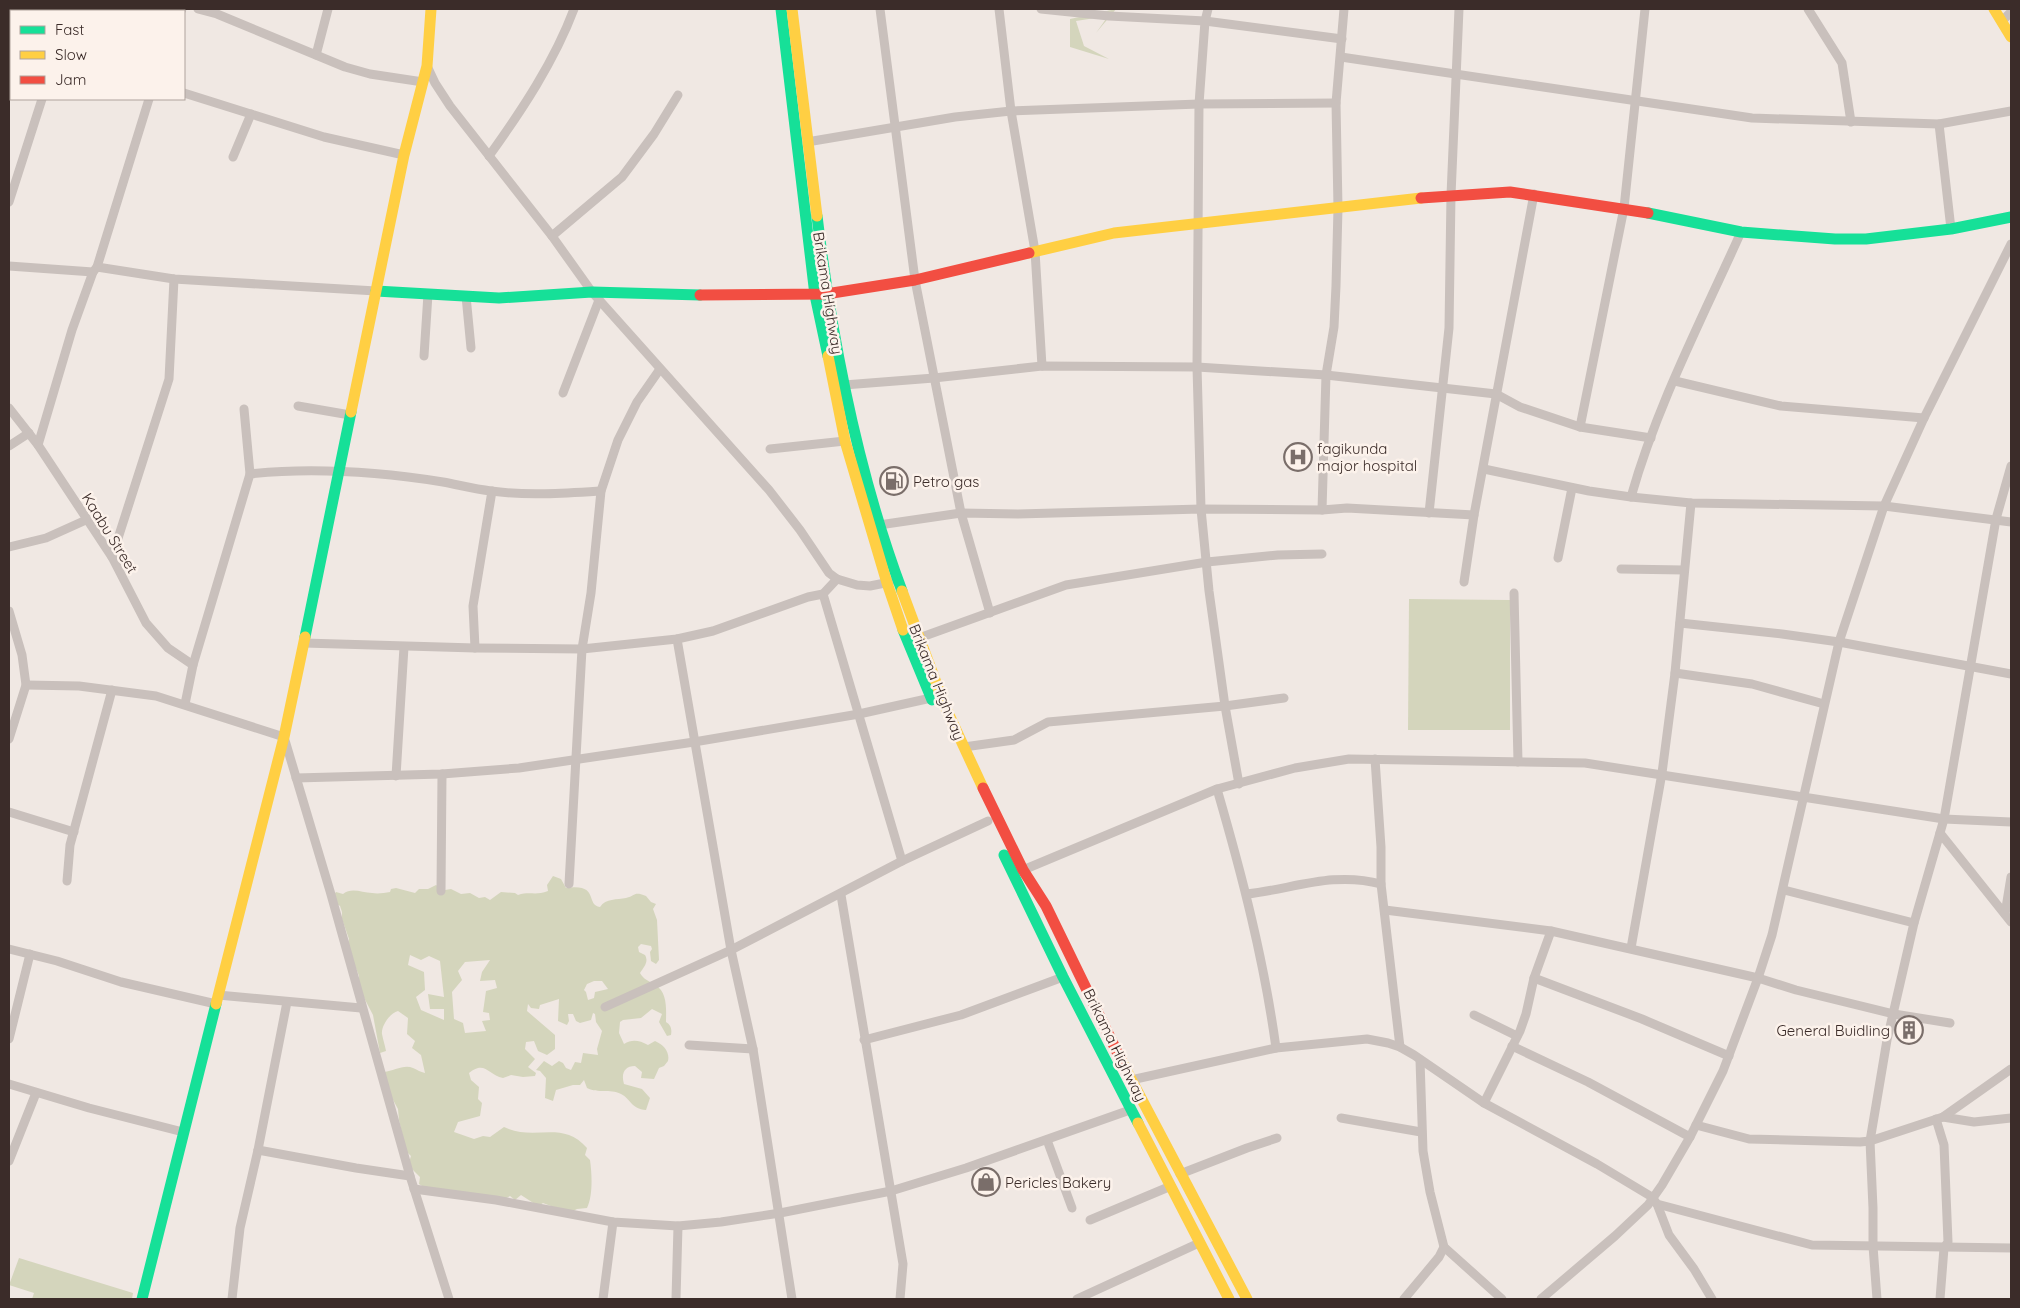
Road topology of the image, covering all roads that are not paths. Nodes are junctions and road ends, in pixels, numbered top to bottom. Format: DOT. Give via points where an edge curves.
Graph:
graph roads {
  1 [pos="198,9"];
  2 [pos="328,9"];
  3 [pos="431,9"];
  4 [pos="574,9"];
  5 [pos="780,9"];
  6 [pos="792,9"];
  7 [pos="880,9"];
  8 [pos="999,9"];
  9 [pos="1041,9"];
  10 [pos="1208,9"];
  11 [pos="1344,9"];
  12 [pos="1459,9"];
  13 [pos="1645,9"];
  14 [pos="1808,9"];
  15 [pos="1994,9"];
  16 [pos="1091,11"];
  17 [pos="2011,12"];
  18 [pos="1205,21"];
  19 [pos="2002,21"];
  20 [pos="2011,37"];
  21 [pos="1342,40"];
  22 [pos="316,55"];
  23 [pos="1341,57"];
  24 [pos="427,66"];
  25 [pos="1456,73"];
  26 [pos="423,82"];
  27 [pos="185,94"];
  28 [pos="678,96"];
  29 [pos="42,100"];
  30 [pos="149,100"];
  31 [pos="1636,102"];
  32 [pos="1336,103"];
  33 [pos="1199,104"];
  34 [pos="2011,110"];
  35 [pos="1011,111"];
  36 [pos="251,114"];
  37 [pos="1851,122"];
  38 [pos="1939,124"];
  39 [pos="894,128"];
  40 [pos="807,142"];
  41 [pos="404,155"];
  42 [pos="489,156"];
  43 [pos="233,157"];
  44 [pos="1534,194"];
  45 [pos="1451,195"];
  46 [pos="9,202"];
  47 [pos="1338,208"];
  48 [pos="1624,208"];
  49 [pos="2011,217"];
  50 [pos="1198,223"];
  51 [pos="1951,229"];
  52 [pos="1741,232"];
  53 [pos="552,236"];
  54 [pos="2011,244"];
  55 [pos="1035,252"];
  56 [pos="9,266"];
  57 [pos="95,269"];
  58 [pos="174,279"];
  59 [pos="915,280"];
  60 [pos="376,292"];
  61 [pos="428,294"];
  62 [pos="820,295"];
  63 [pos="466,296"];
  64 [pos="596,296"];
  65 [pos="471,348"];
  66 [pos="424,356"];
  67 [pos="1042,366"];
  68 [pos="1196,367"];
  69 [pos="660,369"];
  70 [pos="1326,375"];
  71 [pos="934,378"];
  72 [pos="1675,381"];
  73 [pos="844,385"];
  74 [pos="1442,389"];
  75 [pos="563,393"];
  76 [pos="1496,394"];
  77 [pos="298,406"];
  78 [pos="9,408"];
  79 [pos="244,409"];
  80 [pos="350,415"];
  81 [pos="1924,418"];
  82 [pos="1580,427"];
  83 [pos="30,433"];
  84 [pos="1651,438"];
  85 [pos="845,441"];
  86 [pos="38,445"];
  87 [pos="9,446"];
  88 [pos="770,449"];
  89 [pos="2011,466"];
  90 [pos="1484,469"];
  91 [pos="338,470"];
  92 [pos="250,474"];
  93 [pos="1572,488"];
  94 [pos="492,491"];
  95 [pos="601,491"];
  96 [pos="1631,497"];
  97 [pos="1691,503"];
  98 [pos="1884,506"];
  99 [pos="1201,509"];
  100 [pos="1322,510"];
  101 [pos="961,512"];
  102 [pos="1429,513"];
  103 [pos="1474,515"];
  104 [pos="1996,519"];
  105 [pos="86,520"];
  106 [pos="2011,522"];
  107 [pos="879,525"];
  108 [pos="9,547"];
  109 [pos="1322,554"];
  110 [pos="112,557"];
  111 [pos="1558,558"];
  112 [pos="1207,562"];
  113 [pos="1621,569"];
  114 [pos="1684,570"];
  115 [pos="837,579"];
  116 [pos="893,582"];
  117 [pos="1464,582"];
  118 [pos="1514,593"];
  119 [pos="823,594"];
  120 [pos="9,610"];
  121 [pos="990,613"];
  122 [pos="1680,623"];
  123 [pos="919,638"];
  124 [pos="676,639"];
  125 [pos="1839,642"];
  126 [pos="304,643"];
  127 [pos="404,646"];
  128 [pos="475,648"];
  129 [pos="582,648"];
  130 [pos="193,665"];
  131 [pos="1971,667"];
  132 [pos="1675,673"];
  133 [pos="2011,674"];
  134 [pos="26,686"];
  135 [pos="112,690"];
  136 [pos="931,698"];
  137 [pos="1284,698"];
  138 [pos="185,704"];
  139 [pos="1824,704"];
  140 [pos="1225,706"];
  141 [pos="859,714"];
  142 [pos="284,736"];
  143 [pos="9,739"];
  144 [pos="694,742"];
  145 [pos="964,747"];
  146 [pos="577,760"];
  147 [pos="1375,760"];
  148 [pos="1518,762"];
  149 [pos="1662,773"];
  150 [pos="442,774"];
  151 [pos="396,776"];
  152 [pos="296,778"];
  153 [pos="1239,784"];
  154 [pos="1217,789"];
  155 [pos="1803,796"];
  156 [pos="9,812"];
  157 [pos="1944,818"];
  158 [pos="988,821"];
  159 [pos="2011,822"];
  160 [pos="74,832"];
  161 [pos="1940,833"];
  162 [pos="902,862"];
  163 [pos="1023,870"];
  164 [pos="2011,877"];
  165 [pos="67,881"];
  166 [pos="569,884"];
  167 [pos="1381,884"];
  168 [pos="1784,890"];
  169 [pos="441,891"];
  170 [pos="1247,894"];
  171 [pos="841,895"];
  172 [pos="1046,906"];
  173 [pos="1385,910"];
  174 [pos="1032,913"];
  175 [pos="2005,914"];
  176 [pos="2011,922"];
  177 [pos="1914,923"];
  178 [pos="1551,931"];
  179 [pos="1631,948"];
  180 [pos="9,949"];
  181 [pos="731,950"];
  182 [pos="30,954"];
  183 [pos="1063,977"];
  184 [pos="1534,978"];
  185 [pos="1758,978"];
  186 [pos="217,1000"];
  187 [pos="287,1002"];
  188 [pos="605,1007"];
  189 [pos="361,1008"];
  190 [pos="1894,1014"];
  191 [pos="1474,1015"];
  192 [pos="1950,1023"];
  193 [pos="1517,1036"];
  194 [pos="9,1039"];
  195 [pos="864,1040"];
  196 [pos="688,1045"];
  197 [pos="1400,1046"];
  198 [pos="1512,1046"];
  199 [pos="1276,1048"];
  200 [pos="752,1049"];
  201 [pos="1729,1056"];
  202 [pos="1420,1060"];
  203 [pos="2011,1069"];
  204 [pos="1131,1080"];
  205 [pos="9,1084"];
  206 [pos="36,1092"];
  207 [pos="1484,1103"];
  208 [pos="1130,1110"];
  209 [pos="1341,1118"];
  210 [pos="1940,1118"];
  211 [pos="2011,1118"];
  212 [pos="1696,1125"];
  213 [pos="183,1132"];
  214 [pos="1422,1132"];
  215 [pos="1690,1137"];
  216 [pos="1277,1138"];
  217 [pos="1047,1140"];
  218 [pos="1870,1141"];
  219 [pos="258,1150"];
  220 [pos="9,1161"];
  221 [pos="1180,1174"];
  222 [pos="410,1176"];
  223 [pos="1171,1186"];
  224 [pos="414,1189"];
  225 [pos="891,1191"];
  226 [pos="1655,1200"];
  227 [pos="1072,1208"];
  228 [pos="780,1213"];
  229 [pos="1090,1220"];
  230 [pos="612,1222"];
  231 [pos="678,1226"];
  232 [pos="1199,1243"];
  233 [pos="1873,1246"];
  234 [pos="1444,1247"];
  235 [pos="1944,1248"];
  236 [pos="2011,1248"];
  237 [pos="142,1299"];
  238 [pos="232,1299"];
  239 [pos="449,1299"];
  240 [pos="604,1299"];
  241 [pos="676,1299"];
  242 [pos="792,1299"];
  243 [pos="900,1299"];
  244 [pos="1077,1299"];
  245 [pos="1228,1299"];
  246 [pos="1247,1299"];
  247 [pos="1404,1299"];
  248 [pos="1502,1299"];
  249 [pos="1540,1299"];
  250 [pos="1712,1299"];
  251 [pos="1877,1299"];
  252 [pos="1940,1299"];
  1 -- 22 [label="street"];
  2 -- 22 [label="street"];
  3 -- 24 [label="main road"];
  4 -- 42 [label="street" via="555,54"];
  5 -- 62 [label="main road, Brikama Highway"];
  6 -- 40 [label="main road, Brikama Highway"];
  7 -- 39 [label="street"];
  8 -- 35 [label="street"];
  9 -- 16 [label="street"];
  10 -- 18 [label="street"];
  11 -- 21 [label="street"];
  12 -- 25 [label="street"];
  13 -- 31 [label="street"];
  14 -- 37 [label="street" via="1842,63"];
  15 -- 19 [label="main road"];
  16 -- 18 [label="street"];
  17 -- 19 [label="street"];
  18 -- 21 [label="street"];
  18 -- 33 [label="street"];
  19 -- 20 [label="main road"];
  21 -- 23 [label="street"];
  22 -- 26 [label="street" via="370,74"];
  23 -- 25 [label="street"];
  23 -- 32 [label="street"];
  24 -- 26 [label="main road"];
  24 -- 42 [label="street" via="450,106"];
  25 -- 31 [label="street"];
  25 -- 45 [label="street"];
  26 -- 41 [label="main road"];
  27 -- 36 [label="street"];
  28 -- 53 [label="street" via="622,177"];
  29 -- 46 [label="street"];
  30 -- 57 [label="street"];
  31 -- 37 [label="street" via="1752,118"];
  31 -- 48 [label="street"];
  32 -- 33 [label="street"];
  32 -- 47 [label="street"];
  33 -- 35 [label="street"];
  33 -- 50 [label="street"];
  34 -- 38 [label="street"];
  35 -- 39 [label="street"];
  35 -- 55 [label="street"];
  36 -- 41 [label="street" via="324,137"];
  36 -- 43 [label="street"];
  37 -- 38 [label="street"];
  38 -- 51 [label="street"];
  39 -- 40 [label="street"];
  39 -- 59 [label="street"];
  40 -- 62 [label="main road, Brikama Highway"];
  41 -- 60 [label="main road"];
  42 -- 53 [label="street"];
  44 -- 45 [label="main road"];
  44 -- 48 [label="main road"];
  44 -- 76 [label="street"];
  45 -- 47 [label="main road"];
  45 -- 74 [label="street" via="1449,328"];
  47 -- 50 [label="main road"];
  47 -- 70 [label="street" via="1334,327"];
  48 -- 52 [label="main road"];
  48 -- 82 [label="street"];
  49 -- 51 [label="main road"];
  50 -- 55 [label="main road" via="1114,232"];
  50 -- 68 [label="street"];
  51 -- 52 [label="main road" via="1835,239"];
  52 -- 72 [label="street"];
  53 -- 64 [label="street"];
  54 -- 81 [label="street"];
  55 -- 59 [label="main road"];
  55 -- 67 [label="street"];
  56 -- 57 [label="street"];
  57 -- 58 [label="street"];
  57 -- 86 [label="street" via="72,330"];
  58 -- 60 [label="street"];
  58 -- 110 [label="street" via="169,379"];
  59 -- 62 [label="main road"];
  59 -- 71 [label="street"];
  60 -- 61 [label="main road"];
  60 -- 80 [label="main road"];
  61 -- 63 [label="main road"];
  61 -- 66 [label="street"];
  62 -- 64 [label="main road"];
  62 -- 73 [label="main road, Brikama Highway"];
  62 -- 85 [label="main road, Brikama Highway"];
  63 -- 64 [label="main road"];
  63 -- 65 [label="street"];
  64 -- 69 [label="street"];
  64 -- 75 [label="street"];
  67 -- 68 [label="street"];
  67 -- 71 [label="street"];
  68 -- 70 [label="street"];
  68 -- 99 [label="street"];
  69 -- 95 [label="street" via="637,402 618,440"];
  69 -- 115 [label="street" via="769,490 821,563"];
  70 -- 74 [label="street"];
  70 -- 100 [label="street"];
  71 -- 73 [label="street"];
  71 -- 101 [label="street"];
  72 -- 81 [label="street" via="1782,406"];
  72 -- 84 [label="street"];
  73 -- 107 [label="main road, Brikama Highway"];
  74 -- 76 [label="street"];
  74 -- 102 [label="street"];
  76 -- 82 [label="street" via="1520,407"];
  76 -- 90 [label="street"];
  77 -- 80 [label="street"];
  78 -- 83 [label="street, Kaabu Street"];
  79 -- 92 [label="street"];
  80 -- 91 [label="main road"];
  81 -- 98 [label="street"];
  82 -- 84 [label="street"];
  83 -- 86 [label="street, Kaabu Street"];
  83 -- 87 [label="street"];
  84 -- 96 [label="street"];
  85 -- 88 [label="street"];
  85 -- 116 [label="main road, Brikama Highway"];
  86 -- 105 [label="street, Kaabu Street"];
  89 -- 104 [label="street"];
  90 -- 93 [label="street"];
  90 -- 103 [label="street"];
  91 -- 92 [label="street"];
  91 -- 94 [label="street"];
  91 -- 126 [label="main road"];
  92 -- 130 [label="street"];
  93 -- 96 [label="street"];
  93 -- 111 [label="street"];
  94 -- 95 [label="street" via="542,494"];
  94 -- 128 [label="street" via="473,606"];
  95 -- 129 [label="street"];
  96 -- 97 [label="street"];
  97 -- 98 [label="street"];
  97 -- 114 [label="street"];
  98 -- 104 [label="street"];
  98 -- 125 [label="street"];
  99 -- 100 [label="street"];
  99 -- 101 [label="street" via="1018,514"];
  99 -- 112 [label="street"];
  100 -- 102 [label="street" via="1347,508"];
  101 -- 107 [label="street"];
  101 -- 121 [label="street"];
  102 -- 103 [label="street"];
  103 -- 117 [label="street"];
  104 -- 106 [label="street"];
  104 -- 131 [label="street"];
  105 -- 108 [label="street" via="46,538"];
  105 -- 110 [label="street, Kaabu Street"];
  107 -- 116 [label="main road, Brikama Highway"];
  109 -- 112 [label="street"];
  110 -- 130 [label="street, Kaabu Street" via="146,623 168,648"];
  112 -- 121 [label="street" via="1066,585"];
  112 -- 140 [label="street"];
  113 -- 114 [label="street"];
  114 -- 122 [label="street"];
  115 -- 116 [label="street" via="864,586"];
  115 -- 119 [label="street"];
  116 -- 123 [label="main road, Brikama Highway"];
  116 -- 136 [label="main road, Brikama Highway" via="910,646"];
  118 -- 148 [label="street"];
  119 -- 124 [label="street" via="713,631"];
  119 -- 141 [label="street"];
  120 -- 134 [label="street" via="22,655"];
  121 -- 123 [label="street"];
  122 -- 125 [label="street"];
  122 -- 132 [label="street"];
  123 -- 145 [label="main road, Brikama Highway"];
  124 -- 129 [label="street"];
  124 -- 144 [label="street"];
  125 -- 131 [label="street"];
  125 -- 139 [label="street"];
  126 -- 127 [label="street"];
  126 -- 142 [label="main road"];
  127 -- 128 [label="street"];
  127 -- 151 [label="street"];
  128 -- 129 [label="street"];
  129 -- 146 [label="street"];
  130 -- 138 [label="street"];
  131 -- 133 [label="street"];
  131 -- 157 [label="street"];
  132 -- 139 [label="street" via="1752,684"];
  132 -- 149 [label="street"];
  134 -- 135 [label="street"];
  134 -- 143 [label="street"];
  135 -- 138 [label="street"];
  135 -- 160 [label="street"];
  136 -- 141 [label="street"];
  136 -- 158 [label="main road, Brikama Highway"];
  137 -- 140 [label="street"];
  138 -- 142 [label="street"];
  139 -- 155 [label="street"];
  140 -- 145 [label="street" via="1048,722 1014,740"];
  140 -- 153 [label="street"];
  141 -- 144 [label="street"];
  141 -- 162 [label="street"];
  142 -- 152 [label="street"];
  142 -- 186 [label="main road"];
  144 -- 146 [label="street"];
  144 -- 181 [label="street"];
  145 -- 163 [label="main road, Brikama Highway"];
  146 -- 150 [label="street"];
  146 -- 166 [label="street"];
  147 -- 148 [label="street"];
  147 -- 153 [label="street" via="1349,759 1295,768"];
  147 -- 167 [label="street"];
  148 -- 149 [label="street" via="1585,763"];
  149 -- 155 [label="street"];
  149 -- 179 [label="street"];
  150 -- 151 [label="street"];
  150 -- 169 [label="street"];
  151 -- 152 [label="street"];
  152 -- 189 [label="street"];
  153 -- 154 [label="street"];
  154 -- 163 [label="street"];
  154 -- 170 [label="street"];
  155 -- 157 [label="street"];
  155 -- 168 [label="street"];
  156 -- 160 [label="street"];
  157 -- 159 [label="street"];
  157 -- 161 [label="street"];
  158 -- 162 [label="street"];
  158 -- 174 [label="main road, Brikama Highway"];
  160 -- 165 [label="street"];
  161 -- 175 [label="street"];
  161 -- 177 [label="street"];
  162 -- 171 [label="street"];
  163 -- 172 [label="main road, Brikama Highway"];
  164 -- 175 [label="street"];
  167 -- 170 [label="street" via="1364,880 1308,882 1276,891"];
  167 -- 173 [label="street"];
  168 -- 177 [label="street"];
  168 -- 185 [label="street"];
  170 -- 199 [label="street" via="1269,993"];
  171 -- 181 [label="street"];
  171 -- 195 [label="street"];
  172 -- 174 [label="main road"];
  172 -- 204 [label="main road, Brikama Highway"];
  173 -- 178 [label="street"];
  173 -- 197 [label="street"];
  174 -- 183 [label="main road, Brikama Highway"];
  175 -- 176 [label="street"];
  177 -- 190 [label="street"];
  178 -- 179 [label="street"];
  178 -- 184 [label="street"];
  179 -- 185 [label="street"];
  180 -- 182 [label="street"];
  181 -- 188 [label="street"];
  181 -- 200 [label="street"];
  182 -- 186 [label="street" via="121,982"];
  182 -- 194 [label="street"];
  183 -- 195 [label="street" via="961,1015"];
  183 -- 208 [label="main road, Brikama Highway"];
  184 -- 193 [label="street"];
  184 -- 201 [label="street"];
  185 -- 190 [label="street"];
  185 -- 201 [label="street"];
  186 -- 187 [label="street"];
  186 -- 213 [label="main road"];
  187 -- 189 [label="street"];
  187 -- 219 [label="street"];
  189 -- 222 [label="street"];
  190 -- 192 [label="street"];
  190 -- 218 [label="street"];
  191 -- 193 [label="street"];
  193 -- 198 [label="street"];
  195 -- 225 [label="street"];
  196 -- 200 [label="street"];
  197 -- 199 [label="street" via="1367,1039"];
  197 -- 202 [label="street"];
  198 -- 207 [label="street"];
  198 -- 215 [label="street" via="1588,1082"];
  199 -- 204 [label="street"];
  200 -- 228 [label="street"];
  201 -- 212 [label="street"];
  202 -- 207 [label="street"];
  202 -- 214 [label="street"];
  203 -- 210 [label="street"];
  204 -- 221 [label="main road, Brikama Highway"];
  205 -- 206 [label="street"];
  206 -- 213 [label="street"];
  206 -- 220 [label="street"];
  207 -- 226 [label="street" via="1597,1164"];
  208 -- 217 [label="street"];
  208 -- 223 [label="main road, Brikama Highway"];
  209 -- 214 [label="street"];
  210 -- 211 [label="street" via="1974,1122"];
  210 -- 218 [label="street"];
  210 -- 235 [label="street" via="1948,1242"];
  212 -- 215 [label="street"];
  212 -- 218 [label="street" via="1750,1139"];
  213 -- 237 [label="main road"];
  214 -- 234 [label="street" via="1430,1192"];
  215 -- 226 [label="street"];
  216 -- 221 [label="street"];
  217 -- 225 [label="street"];
  217 -- 227 [label="street"];
  218 -- 233 [label="street"];
  219 -- 222 [label="street"];
  219 -- 238 [label="street" via="240,1228"];
  221 -- 246 [label="main road, Brikama Highway"];
  222 -- 224 [label="street"];
  223 -- 229 [label="street"];
  223 -- 232 [label="main road, Brikama Highway"];
  224 -- 230 [label="street" via="496,1200"];
  224 -- 239 [label="street"];
  225 -- 228 [label="street"];
  225 -- 243 [label="street" via="903,1264"];
  226 -- 233 [label="street" via="1812,1245"];
  226 -- 249 [label="street"];
  226 -- 250 [label="street" via="1669,1235"];
  228 -- 231 [label="street"];
  228 -- 242 [label="street"];
  230 -- 231 [label="street"];
  230 -- 240 [label="street"];
  231 -- 241 [label="street"];
  232 -- 244 [label="street"];
  232 -- 245 [label="main road, Brikama Highway"];
  233 -- 235 [label="street"];
  233 -- 251 [label="street"];
  234 -- 247 [label="street"];
  234 -- 248 [label="street"];
  235 -- 236 [label="street"];
  235 -- 252 [label="street"];
}
